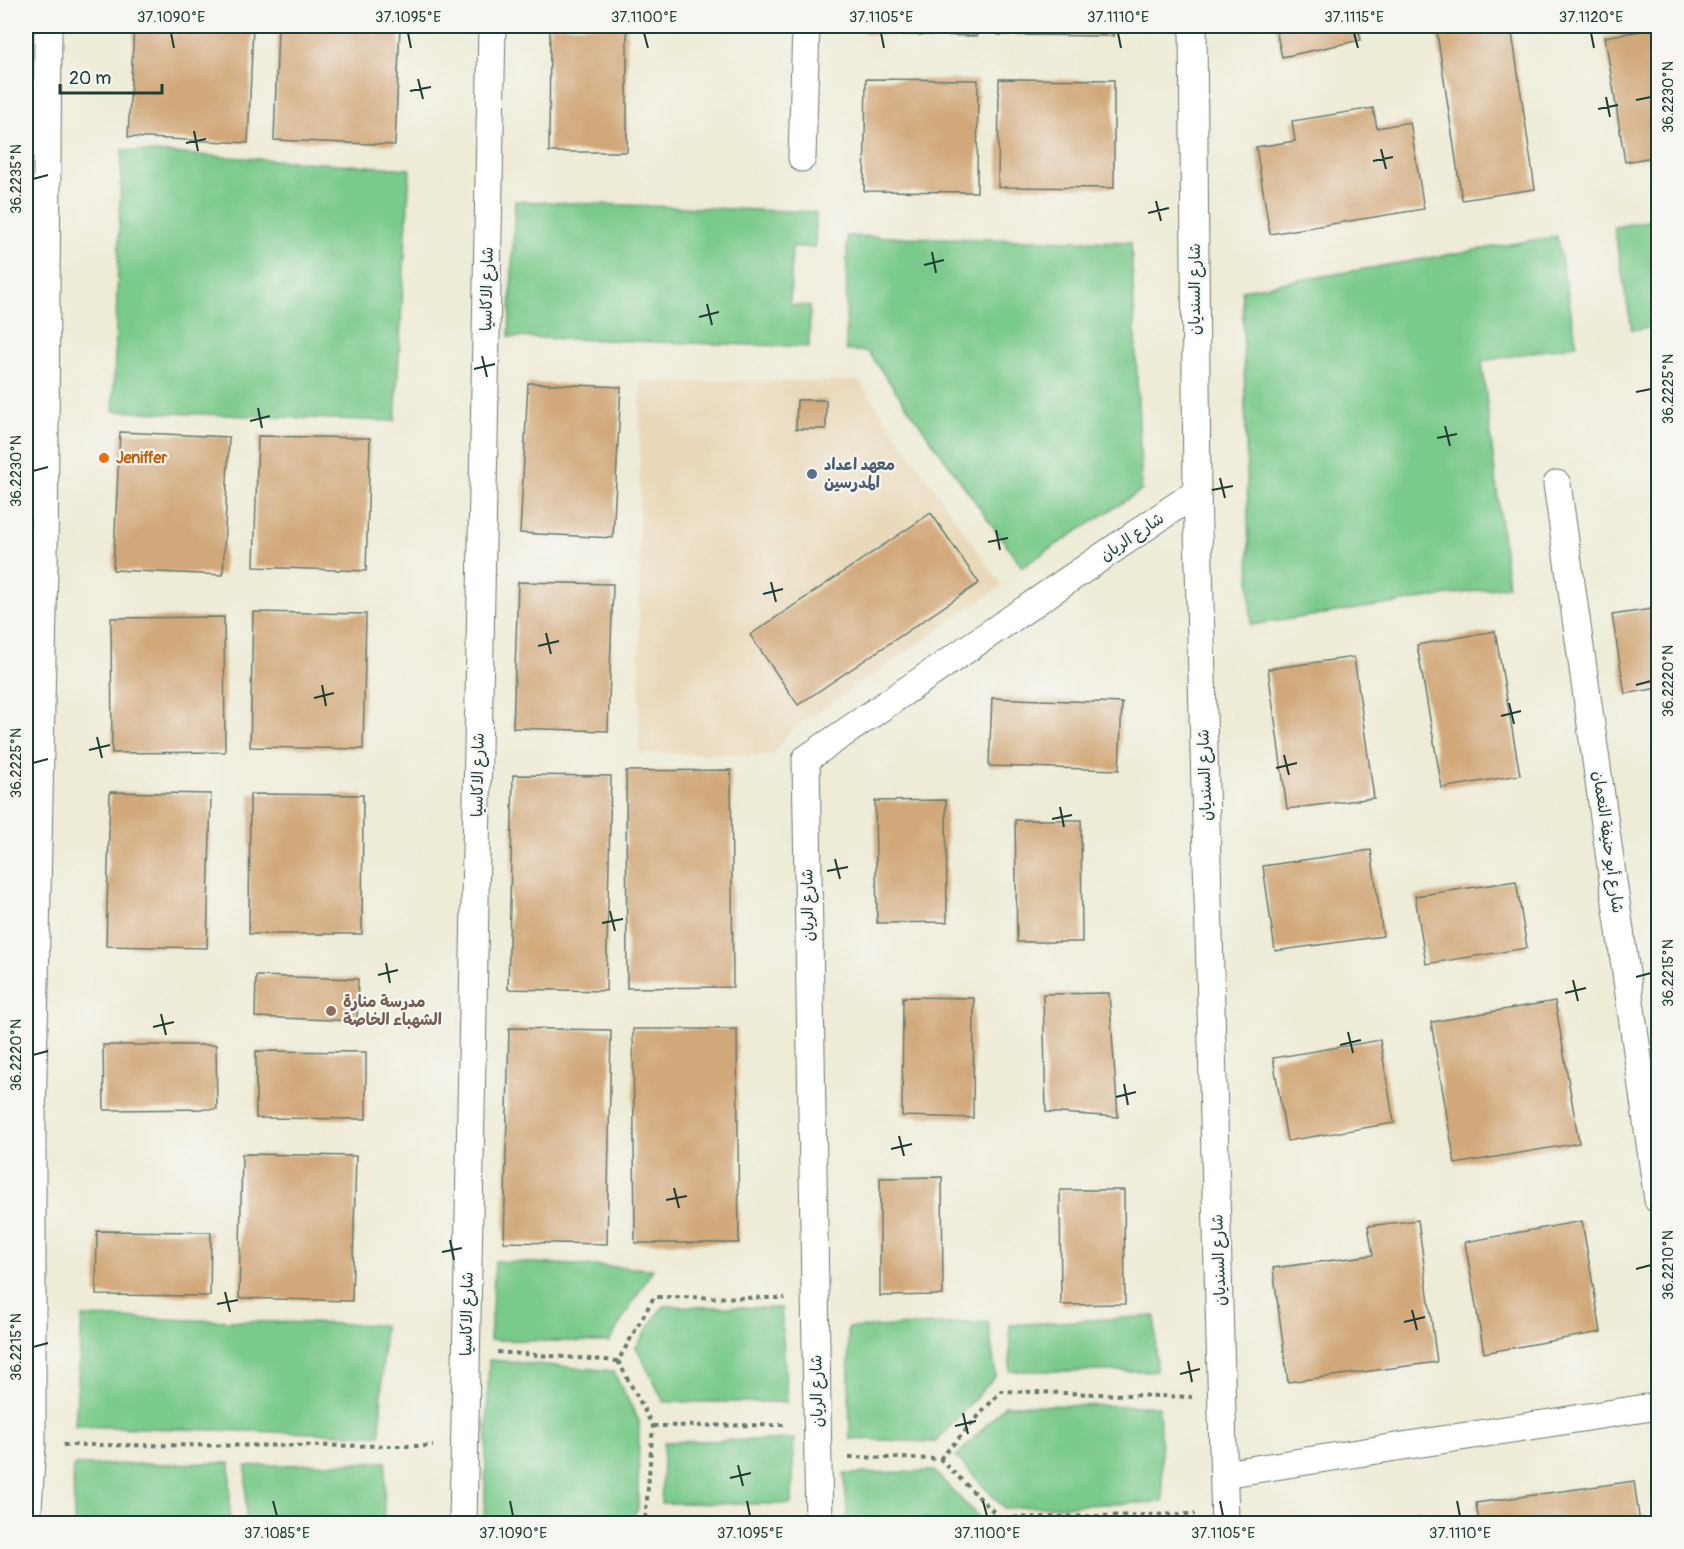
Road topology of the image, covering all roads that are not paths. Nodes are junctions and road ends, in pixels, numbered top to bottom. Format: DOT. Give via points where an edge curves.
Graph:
graph roads {
  1 [pos="48,26"];
  2 [pos="492,26"];
  3 [pos="806,26"];
  4 [pos="1193,26"];
  5 [pos="802,158"];
  6 [pos="1557,484"];
  7 [pos="1197,492"];
  8 [pos="1659,1200"];
  9 [pos="1659,1406"];
  10 [pos="1224,1474"];
  11 [pos="1225,1518"];
  12 [pos="27,1524"];
  13 [pos="463,1524"];
  14 [pos="819,1524"];
  1 -- 12 [label="street" via="44,566 32,1122 32,1445"];
  2 -- 13 [label="street, شارع الاكاسيا"];
  3 -- 5 [label="street"];
  4 -- 7 [label="street, شارع السنديان"];
  6 -- 8 [label="street, شارع أبو حنيفة النعمان"];
  7 -- 10 [label="street, شارع السنديان"];
  7 -- 14 [label="street, شارع الريان" via="806,759"];
  9 -- 10 [label="street"];
  10 -- 11 [label="street, شارع السنديان"];
}
